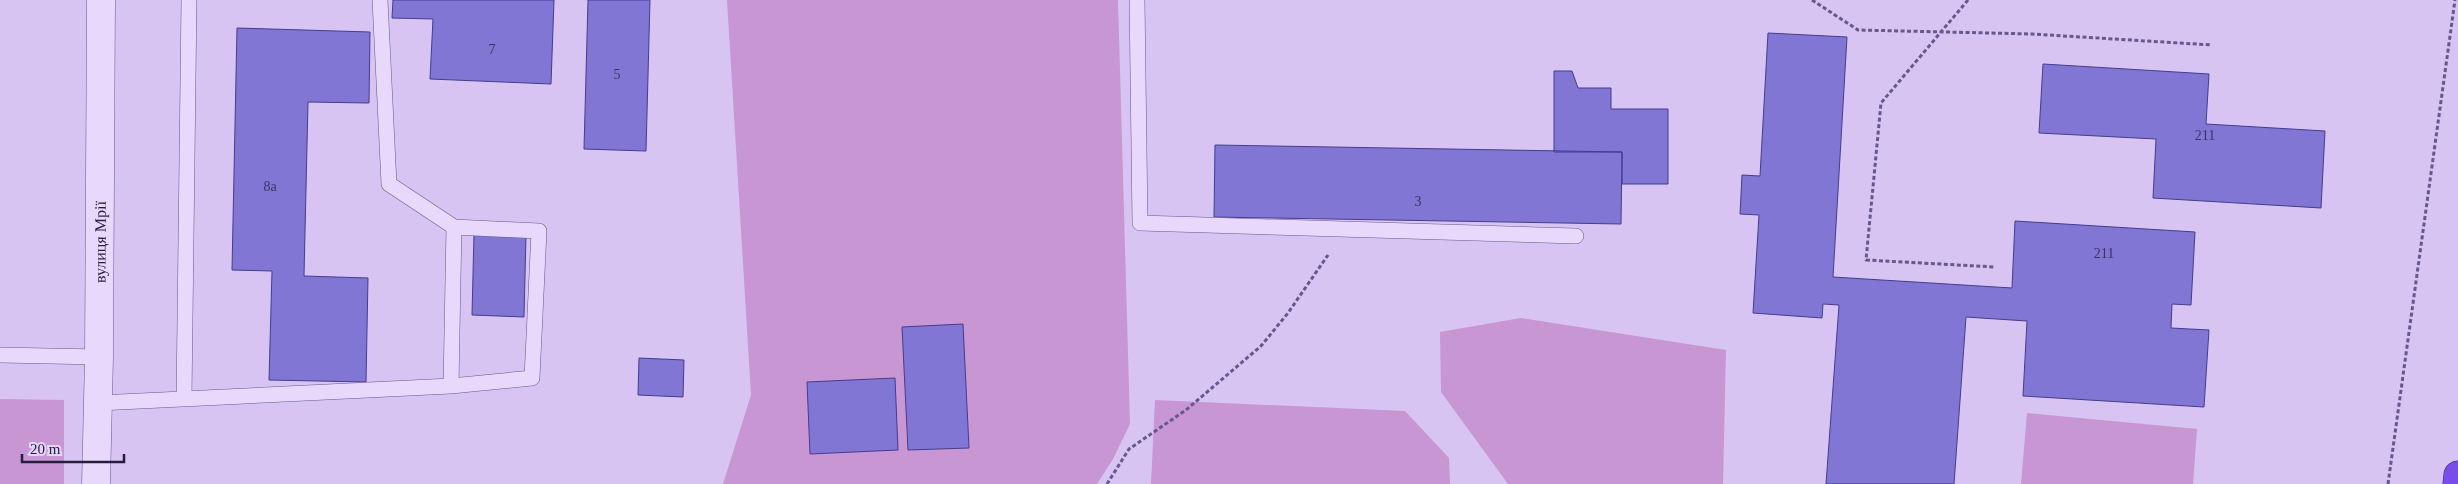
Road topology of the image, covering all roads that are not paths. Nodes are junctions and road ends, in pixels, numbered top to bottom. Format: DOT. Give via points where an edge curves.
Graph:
graph roads {
  1 [pos="101,0"];
  2 [pos="189,0"];
  3 [pos="380,0"];
  4 [pos="1137,0"];
  5 [pos="454,227"];
  6 [pos="1576,236"];
  7 [pos="0,355"];
  8 [pos="99,357"];
  9 [pos="451,386"];
  10 [pos="184,399"];
  11 [pos="98,403"];
  12 [pos="2458,475"];
  13 [pos="96,484"];
  14 [pos="2457,484"];
  1 -- 8 [label="street, вулиця Мрії"];
  2 -- 10 [label="lane"];
  3 -- 5 [label="lane" via="389,184"];
  4 -- 6 [label="lane" via="1140,223"];
  5 -- 9 [label="lane"];
  5 -- 9 [label="lane" via="538,231 532,378"];
  7 -- 8 [label="lane"];
  8 -- 11 [label="street, вулиця Мрії"];
  9 -- 10 [label="lane"];
  10 -- 11 [label="lane"];
  11 -- 13 [label="street, вулиця Мрії"];
  12 -- 14 [label="highway"];
}
